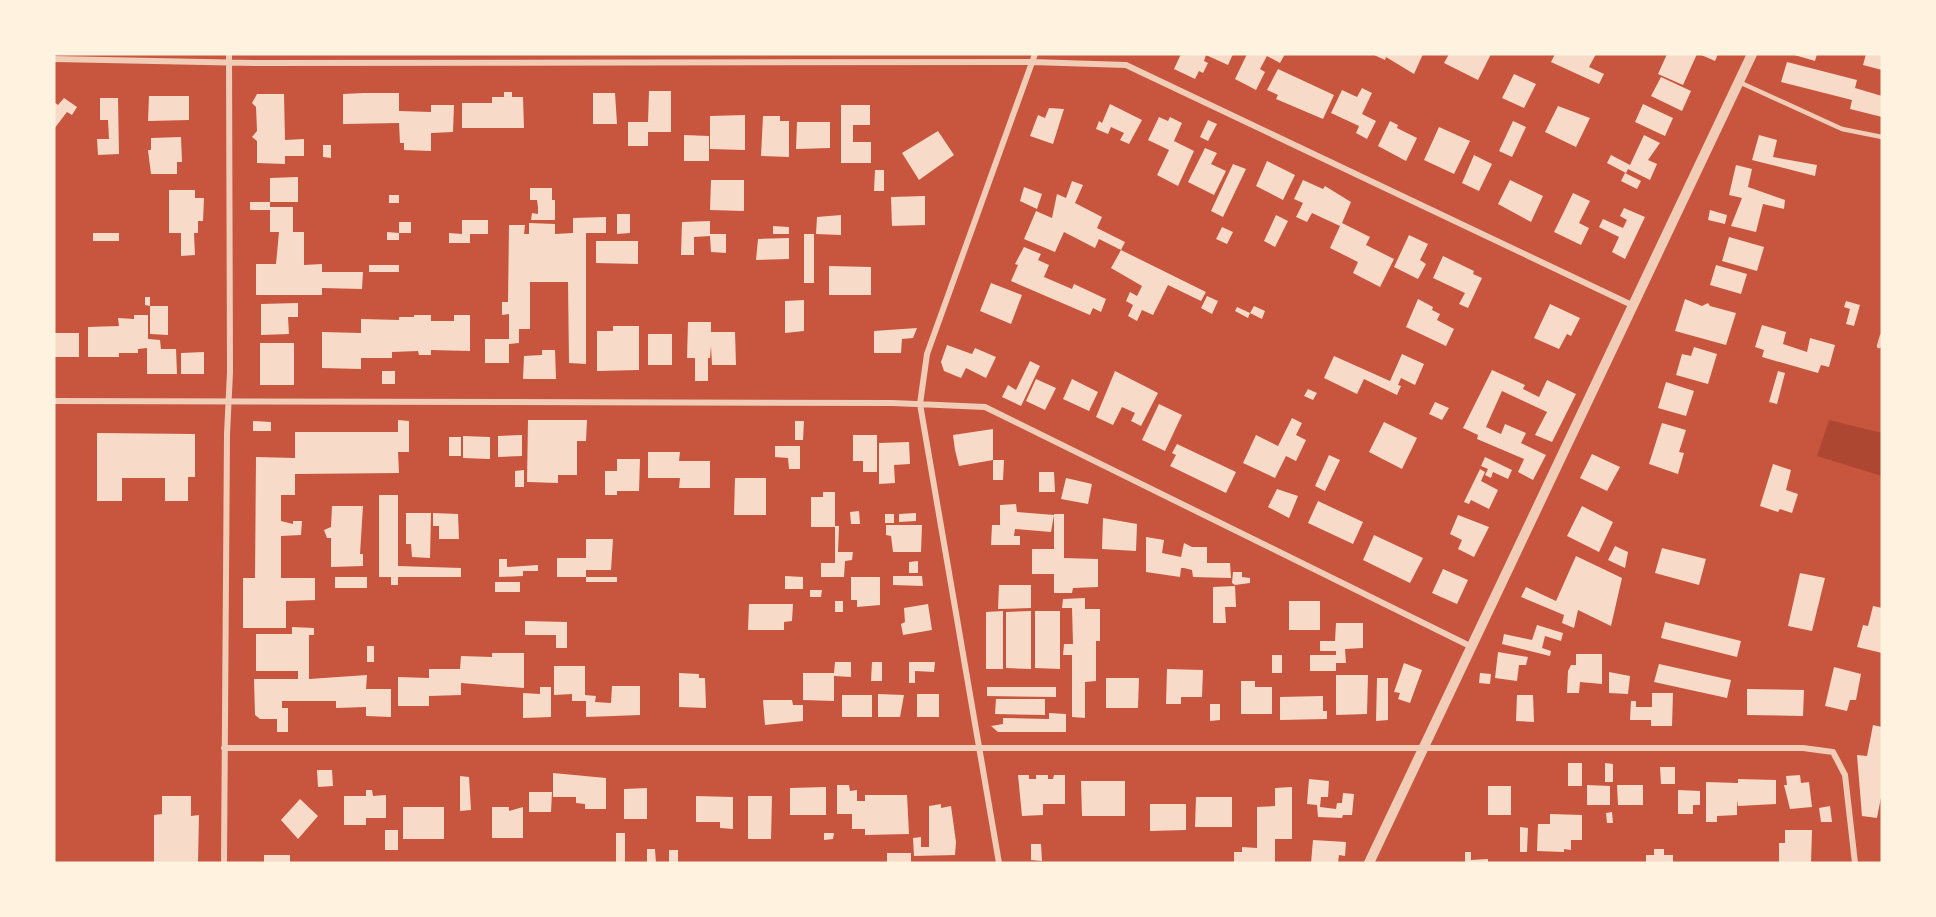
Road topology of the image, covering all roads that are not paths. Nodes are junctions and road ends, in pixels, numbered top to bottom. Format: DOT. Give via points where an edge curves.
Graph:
graph roads {
  1 [pos="229,54"];
  2 [pos="1035,54"];
  3 [pos="1752,54"];
  4 [pos="54,59"];
  5 [pos="1032,62"];
  6 [pos="230,63"];
  7 [pos="1739,82"];
  8 [pos="1882,137"];
  9 [pos="1635,306"];
  10 [pos="1882,336"];
  11 [pos="1879,346"];
  12 [pos="54,401"];
  13 [pos="228,403"];
  14 [pos="920,404"];
  15 [pos="1472,647"];
  16 [pos="224,748"];
  17 [pos="977,748"];
  18 [pos="1423,749"];
  19 [pos="224,863"];
  20 [pos="999,863"];
  21 [pos="1370,863"];
  22 [pos="1855,863"];
  1 -- 6 [label="street"];
  2 -- 5 [label="street"];
  3 -- 7 [label="street"];
  4 -- 6 [label="street"];
  5 -- 6 [label="street"];
  5 -- 9 [label="street" via="1126,65"];
  5 -- 14 [label="street" via="927,354"];
  6 -- 13 [label="street"];
  7 -- 8 [label="lane" via="1842,129"];
  7 -- 9 [label="street"];
  9 -- 15 [label="street"];
  10 -- 11 [label="lane"];
  12 -- 13 [label="street"];
  13 -- 14 [label="street"];
  13 -- 16 [label="street"];
  14 -- 15 [label="street" via="985,407"];
  14 -- 17 [label="street"];
  15 -- 18 [label="street"];
  16 -- 17 [label="street"];
  16 -- 19 [label="street"];
  17 -- 18 [label="street"];
  17 -- 20 [label="street"];
  18 -- 21 [label="street"];
  18 -- 22 [label="street" via="1803,748 1833,752 1845,775"];
}
